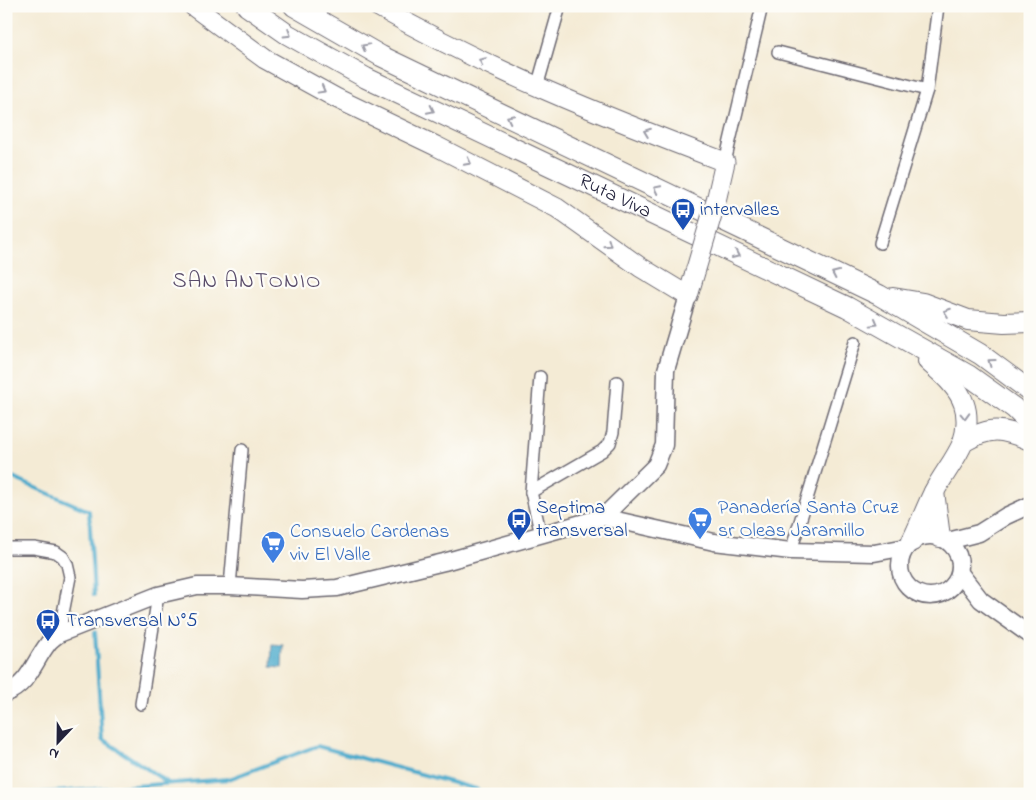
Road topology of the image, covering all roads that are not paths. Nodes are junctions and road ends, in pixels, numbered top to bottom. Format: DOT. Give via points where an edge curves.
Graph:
graph roads {
  1 [pos="194,6"];
  2 [pos="247,6"];
  3 [pos="294,6"];
  4 [pos="376,6"];
  5 [pos="560,6"];
  6 [pos="762,6"];
  7 [pos="938,6"];
  8 [pos="778,52"];
  9 [pos="537,87"];
  10 [pos="928,90"];
  11 [pos="725,162"];
  12 [pos="880,243"];
  13 [pos="879,295"];
  14 [pos="688,296"];
  15 [pos="1030,322"];
  16 [pos="904,339"];
  17 [pos="855,342"];
  18 [pos="540,377"];
  19 [pos="617,382"];
  20 [pos="1030,391"];
  21 [pos="1030,424"];
  22 [pos="1030,440"];
  23 [pos="963,442"];
  24 [pos="242,450"];
  25 [pos="531,492"];
  26 [pos="934,492"];
  27 [pos="1030,505"];
  28 [pos="603,517"];
  29 [pos="979,533"];
  30 [pos="541,535"];
  31 [pos="944,539"];
  32 [pos="909,544"];
  33 [pos="6,548"];
  34 [pos="791,551"];
  35 [pos="874,552"];
  36 [pos="900,565"];
  37 [pos="960,565"];
  38 [pos="230,586"];
  39 [pos="948,590"];
  40 [pos="158,595"];
  41 [pos="981,600"];
  42 [pos="59,634"];
  43 [pos="1030,635"];
  44 [pos="6,693"];
  45 [pos="141,704"];
  1 -- 14 [label="main road, Ruta Viva, one-way" via="265,58 336,98 557,208 640,267"];
  2 -- 16 [label="highway, Ruta Viva, one-way" via="287,34 366,78 847,308"];
  13 -- 3 [label="highway, Ruta Viva, one-way" via="381,56"];
  9 -- 4 [label="main road, one-way"];
  5 -- 9 [label="street"];
  6 -- 11 [label="street"];
  7 -- 10 [label="street"];
  8 -- 10 [label="street"];
  11 -- 9 [label="main road, one-way"];
  10 -- 12 [label="street"];
  11 -- 14 [label="main road, bridge"];
  15 -- 13 [label="highway, one-way" via="968,320 923,303"];
  20 -- 13 [label="highway, Ruta Viva, one-way" via="980,354"];
  14 -- 28 [label="main road" via="666,370 664,445 656,465"];
  16 -- 21 [label="highway, Ruta Viva" via="968,375 1014,408"];
  16 -- 23 [label="highway, one-way" via="947,379 964,402 967,412"];
  17 -- 34 [label="street"];
  18 -- 25 [label="street"];
  19 -- 25 [label="street" via="610,443 602,451"];
  22 -- 23 [label="highway" via="1010,432 993,430 978,433"];
  23 -- 26 [label="highway"];
  24 -- 38 [label="street"];
  25 -- 30 [label="street"];
  26 -- 31 [label="highway"];
  26 -- 32 [label="highway"];
  27 -- 29 [label="main road"];
  28 -- 30 [label="main road"];
  28 -- 34 [label="main road" via="714,542"];
  29 -- 31 [label="main road"];
  29 -- 37 [label="main road"];
  30 -- 38 [label="main road" via="337,588 302,590"];
  31 -- 32 [label="main road" via="921,536"];
  31 -- 37 [label="main road" via="955,548"];
  32 -- 35 [label="main road"];
  32 -- 36 [label="main road" via="901,556"];
  33 -- 42 [label="street" via="56,552 68,564 70,576"];
  34 -- 35 [label="main road"];
  35 -- 36 [label="main road"];
  36 -- 39 [label="main road" via="904,581 916,593 932,596"];
  37 -- 39 [label="main road" via="956,583"];
  37 -- 41 [label="main road"];
  38 -- 40 [label="main road" via="197,586"];
  39 -- 41 [label="main road"];
  40 -- 42 [label="main road"];
  40 -- 45 [label="street"];
  41 -- 43 [label="main road"];
  42 -- 44 [label="main road" via="48,642 26,679"];
}
